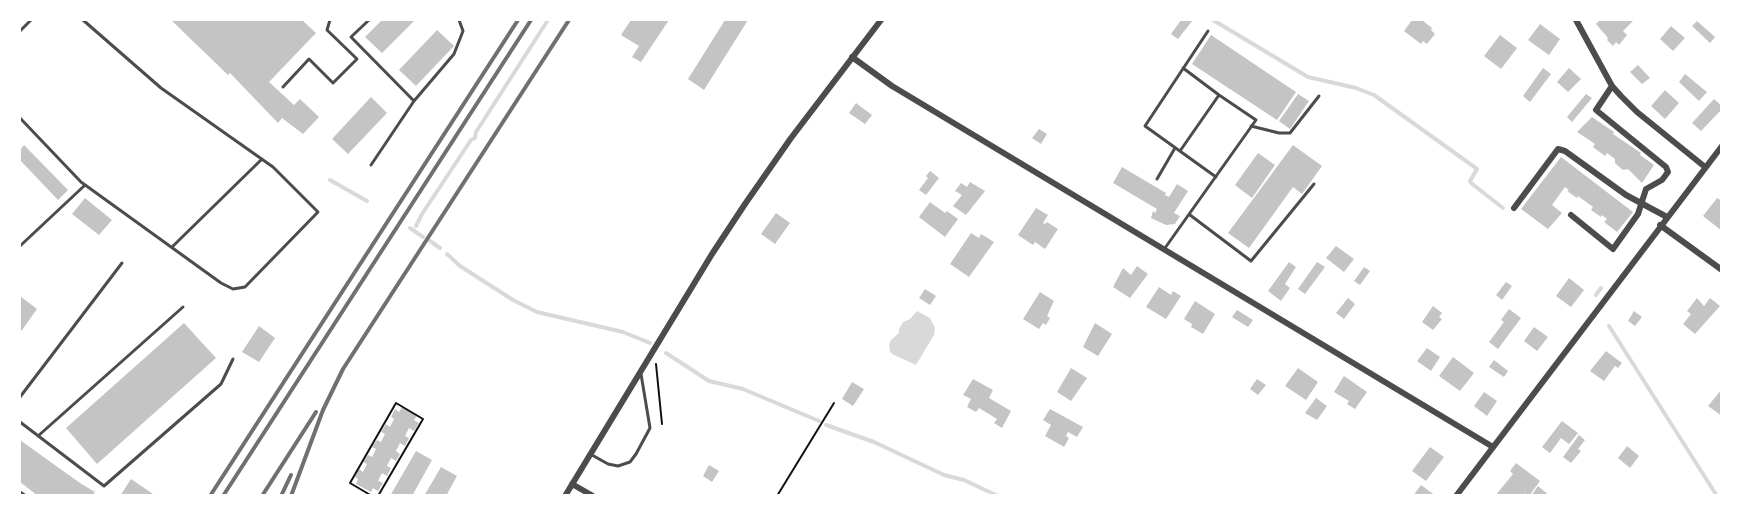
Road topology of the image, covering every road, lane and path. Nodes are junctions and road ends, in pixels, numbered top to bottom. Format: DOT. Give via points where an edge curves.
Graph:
graph roads {
  1 [pos="31,20"];
  2 [pos="83,20"];
  3 [pos="330,20"];
  4 [pos="366,20"];
  5 [pos="459,20"];
  6 [pos="882,20"];
  7 [pos="1576,20"];
  8 [pos="20,31"];
  9 [pos="1208,31"];
  10 [pos="852,57"];
  11 [pos="1183,68"];
  12 [pos="1612,86"];
  13 [pos="283,87"];
  14 [pos="1219,95"];
  15 [pos="1319,96"];
  16 [pos="414,101"];
  17 [pos="20,118"];
  18 [pos="1251,126"];
  19 [pos="1722,146"];
  20 [pos="1175,148"];
  21 [pos="1180,152"];
  22 [pos="262,159"];
  23 [pos="371,165"];
  24 [pos="1704,167"];
  25 [pos="1216,177"];
  26 [pos="1157,179"];
  27 [pos="1314,184"];
  28 [pos="85,185"];
  29 [pos="1641,202"];
  30 [pos="1514,208"];
  31 [pos="1190,215"];
  32 [pos="1571,215"];
  33 [pos="1667,217"];
  34 [pos="1660,225"];
  35 [pos="20,246"];
  36 [pos="172,247"];
  37 [pos="1164,249"];
  38 [pos="122,263"];
  39 [pos="1722,270"];
  40 [pos="183,307"];
  41 [pos="233,359"];
  42 [pos="656,363"];
  43 [pos="640,372"];
  44 [pos="20,397"];
  45 [pos="834,404"];
  46 [pos="20,422"];
  47 [pos="662,424"];
  48 [pos="38,436"];
  49 [pos="1493,447"];
  50 [pos="591,454"];
  51 [pos="572,484"];
  52 [pos="20,492"];
  53 [pos="26,495"];
  54 [pos="372,495"];
  55 [pos="378,495"];
  56 [pos="565,495"];
  57 [pos="593,495"];
  58 [pos="777,495"];
  59 [pos="1456,495"];
  1 -- 8 [label="lane"];
  2 -- 22 [label="lane" via="161,88"];
  3 -- 13 [label="lane" via="327,30 357,59 333,83 309,60"];
  4 -- 16 [label="lane" via="351,37"];
  5 -- 16 [label="lane" via="463,31 454,54"];
  6 -- 10 [label="street"];
  7 -- 12 [label="street"];
  9 -- 11 [label="lane"];
  10 -- 37 [label="street" via="892,86"];
  10 -- 43 [label="street" via="712,254"];
  11 -- 14 [label="lane"];
  11 -- 20 [label="lane" via="1145,126"];
  12 -- 24 [label="street"];
  12 -- 29 [label="street" via="1596,110 1668,170 1665,178 1646,189"];
  14 -- 18 [label="lane" via="1256,120"];
  14 -- 21 [label="lane"];
  15 -- 18 [label="lane" via="1290,133"];
  16 -- 23 [label="lane"];
  17 -- 28 [label="lane"];
  18 -- 25 [label="lane"];
  19 -- 24 [label="street"];
  20 -- 21 [label="lane"];
  20 -- 26 [label="lane"];
  21 -- 25 [label="lane"];
  22 -- 36 [label="lane"];
  22 -- 36 [label="lane" via="318,212 245,287 233,289 221,283"];
  24 -- 33 [label="street"];
  25 -- 31 [label="lane"];
  27 -- 31 [label="lane" via="1251,261"];
  28 -- 35 [label="lane"];
  28 -- 36 [label="lane"];
  29 -- 30 [label="street" via="1558,149"];
  29 -- 32 [label="street" via="1636,217 1613,249"];
  29 -- 33 [label="street"];
  31 -- 37 [label="lane"];
  33 -- 34 [label="street"];
  34 -- 39 [label="street"];
  34 -- 49 [label="street"];
  37 -- 49 [label="street"];
  38 -- 44 [label="lane"];
  40 -- 48 [label="lane"];
  41 -- 48 [label="lane" via="221,384 104,486"];
  42 -- 47 [label="path"];
  43 -- 50 [label="street"];
  43 -- 50 [label="lane" via="650,428 636,454 630,462 618,466"];
  45 -- 58 [label="path"];
  46 -- 48 [label="lane"];
  49 -- 59 [label="street"];
  50 -- 51 [label="street"];
  51 -- 56 [label="street"];
  51 -- 57 [label="street"];
  52 -- 53 [label="lane"];
  54 -- 55 [label="path" via="350,483 396,404 423,418"];
}
